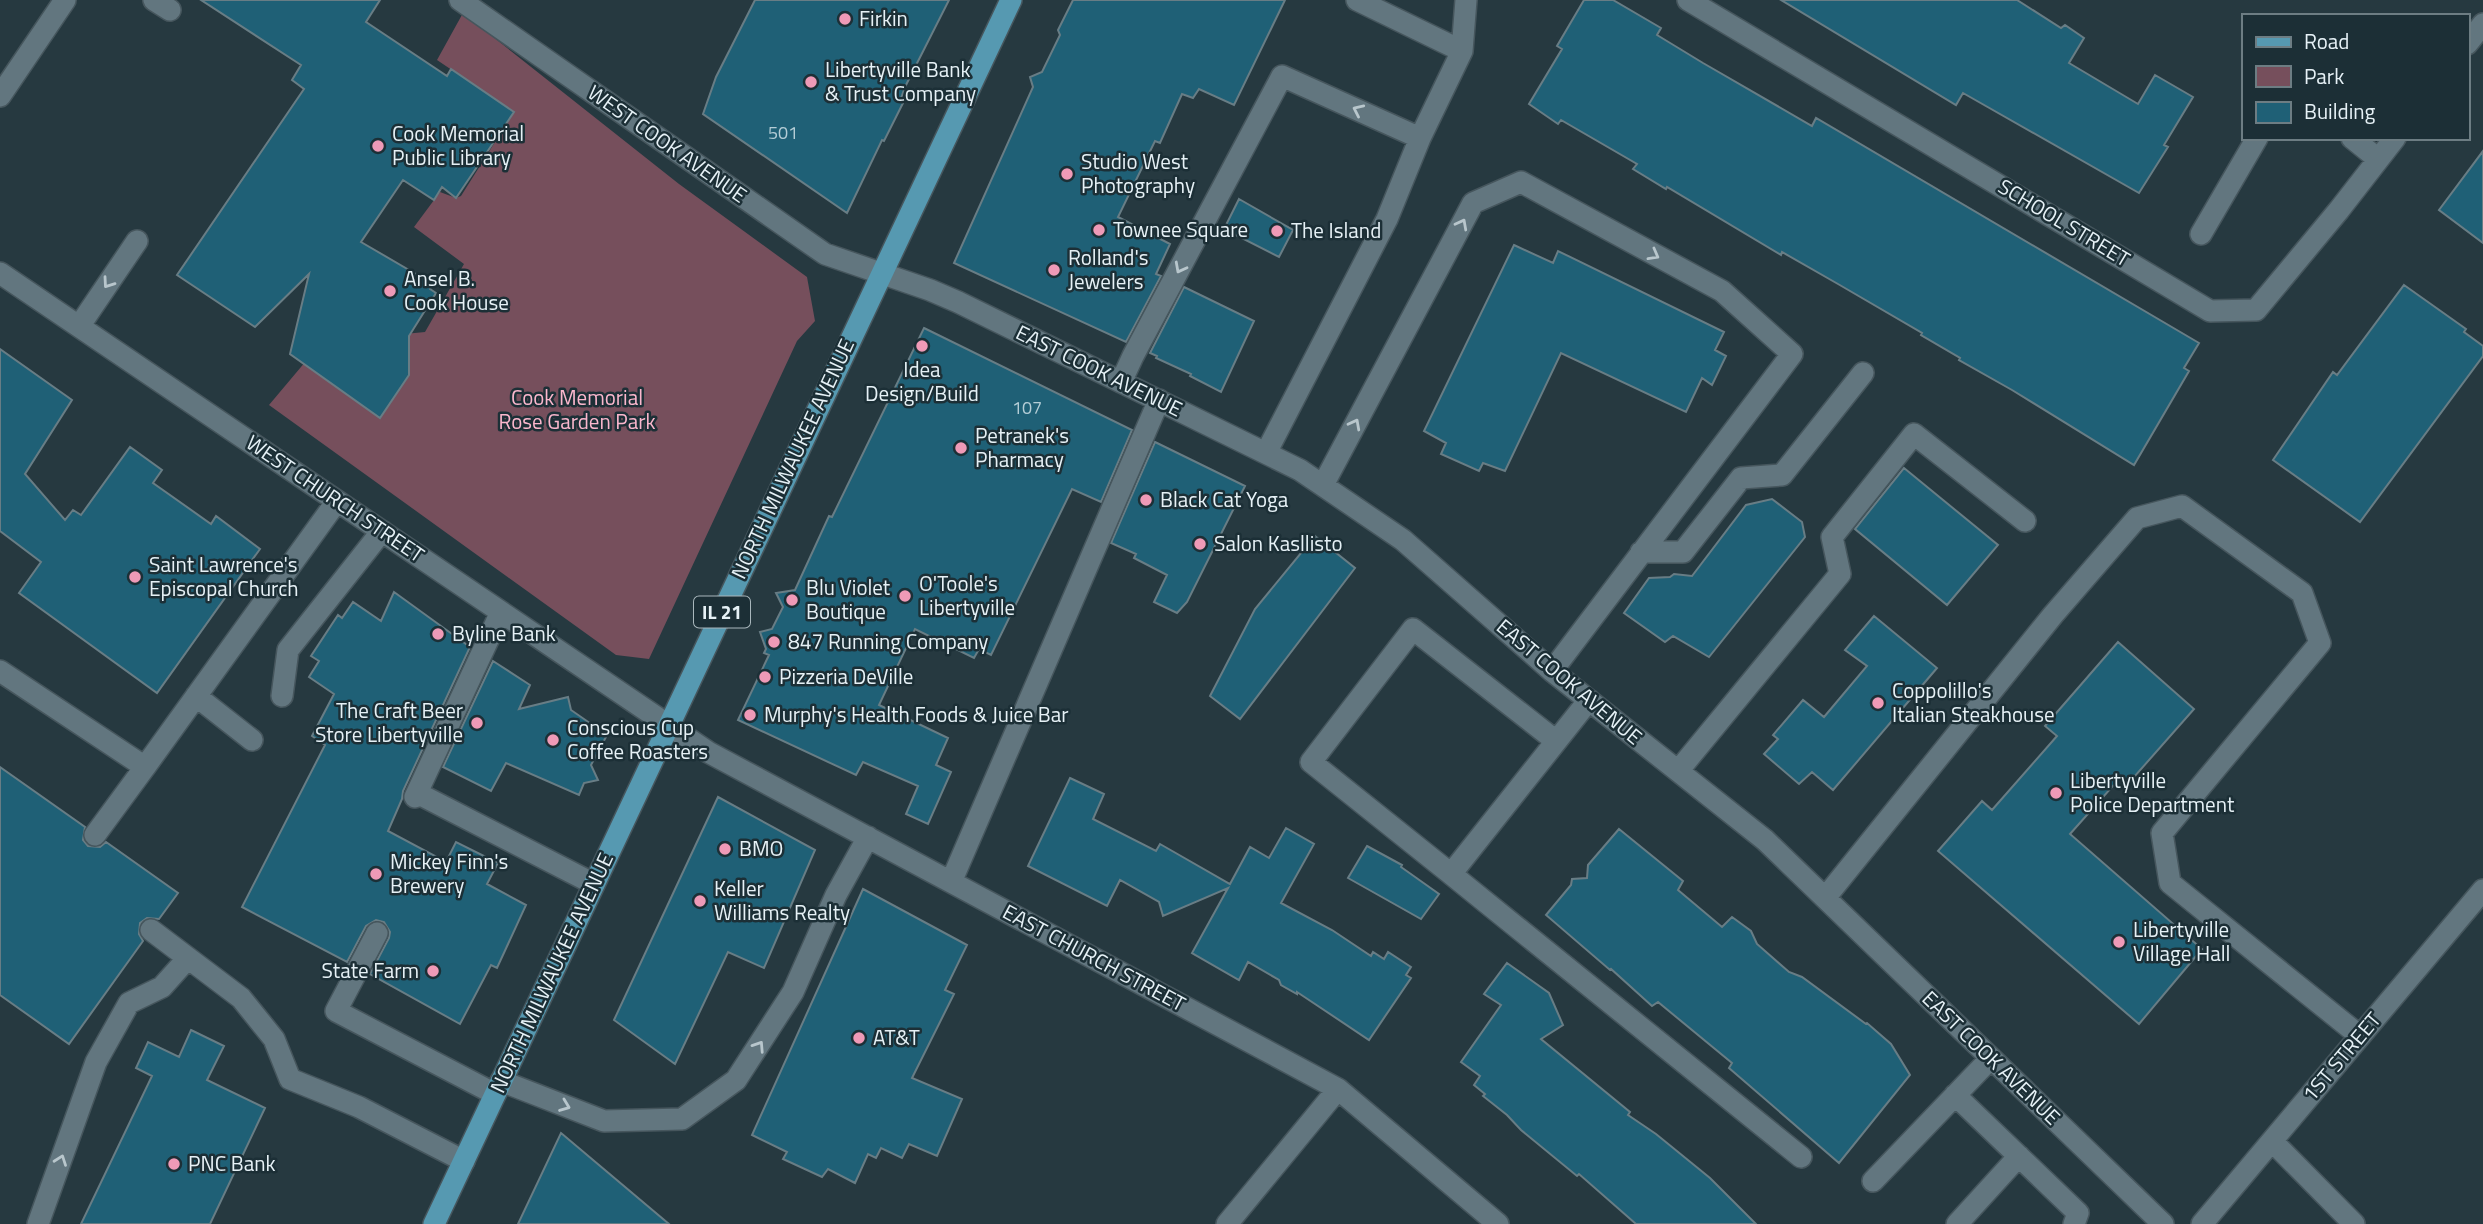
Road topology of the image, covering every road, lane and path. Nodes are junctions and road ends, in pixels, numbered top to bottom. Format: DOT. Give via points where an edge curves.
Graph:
graph roads {
  1 [pos="65,0"];
  2 [pos="460,0"];
  3 [pos="1012,0"];
  4 [pos="1357,0"];
  5 [pos="1466,0"];
  6 [pos="1688,0"];
  7 [pos="2483,24"];
  8 [pos="2469,42"];
  9 [pos="1462,51"];
  10 [pos="0,96"];
  11 [pos="1420,138"];
  12 [pos="2256,140"];
  13 [pos="2354,140"];
  14 [pos="2393,140"];
  15 [pos="2378,159"];
  16 [pos="2201,234"];
  17 [pos="137,241"];
  18 [pos="0,273"];
  19 [pos="881,274"];
  20 [pos="80,325"];
  21 [pos="1863,373"];
  22 [pos="1121,382"];
  23 [pos="1159,400"];
  24 [pos="1266,453"];
  25 [pos="1324,485"];
  26 [pos="337,500"];
  27 [pos="2025,521"];
  28 [pos="382,531"];
  29 [pos="1641,552"];
  30 [pos="501,612"];
  31 [pos="0,671"];
  32 [pos="1552,671"];
  33 [pos="197,696"];
  34 [pos="282,696"];
  35 [pos="1589,700"];
  36 [pos="668,726"];
  37 [pos="251,740"];
  38 [pos="1556,741"];
  39 [pos="145,767"];
  40 [pos="1678,771"];
  41 [pos="95,835"];
  42 [pos="868,837"];
  43 [pos="1451,874"];
  44 [pos="951,882"];
  45 [pos="594,884"];
  46 [pos="2483,890"];
  47 [pos="1825,898"];
  48 [pos="151,930"];
  49 [pos="377,933"];
  50 [pos="188,958"];
  51 [pos="2360,1036"];
  52 [pos="1991,1058"];
  53 [pos="498,1088"];
  54 [pos="1338,1089"];
  55 [pos="1955,1095"];
  56 [pos="2272,1141"];
  57 [pos="2019,1156"];
  58 [pos="1801,1157"];
  59 [pos="464,1161"];
  60 [pos="1873,1181"];
  61 [pos="38,1224"];
  62 [pos="434,1224"];
  63 [pos="1227,1224"];
  64 [pos="1498,1224"];
  65 [pos="1957,1224"];
  66 [pos="2074,1224"];
  67 [pos="2163,1224"];
  68 [pos="2202,1224"];
  69 [pos="2354,1224"];
  1 -- 10 [label="street"];
  2 -- 19 [label="street, WEST COOK AVENUE" via="824,254"];
  3 -- 19 [label="main road, NORTH MILWAUKEE AVENUE / IL 21"];
  4 -- 9 [label="street"];
  5 -- 9 [label="street"];
  6 -- 15 [label="street, SCHOOL STREET" via="2210,311 2256,310"];
  7 -- 8 [label="street"];
  9 -- 11 [label="street"];
  11 -- 22 [label="street, one-way" via="1282,76"];
  11 -- 24 [label="street" via="1387,219"];
  12 -- 16 [label="street"];
  13 -- 15 [label="street"];
  14 -- 15 [label="street, SCHOOL STREET"];
  17 -- 20 [label="street, one-way"];
  18 -- 20 [label="street, WEST CHURCH STREET"];
  19 -- 22 [label="street, EAST COOK AVENUE" via="958,302"];
  19 -- 36 [label="main road, NORTH MILWAUKEE AVENUE / IL 21"];
  20 -- 26 [label="street, WEST CHURCH STREET"];
  21 -- 29 [label="street" via="1782,475 1741,478 1682,552"];
  22 -- 23 [label="street, EAST COOK AVENUE"];
  23 -- 24 [label="street, EAST COOK AVENUE"];
  23 -- 44 [label="street"];
  24 -- 25 [label="street, EAST COOK AVENUE"];
  25 -- 29 [label="street, one-way" via="1474,203 1521,182 1721,291 1792,354"];
  25 -- 32 [label="street, EAST COOK AVENUE" via="1404,540"];
  26 -- 28 [label="street, WEST CHURCH STREET"];
  26 -- 33 [label="street"];
  27 -- 40 [label="street" via="1914,434 1832,537 1840,574"];
  28 -- 30 [label="street, WEST CHURCH STREET"];
  28 -- 34 [label="street" via="288,650"];
  29 -- 32 [label="street"];
  30 -- 36 [label="street, WEST CHURCH STREET"];
  30 -- 45 [label="street" via="416,795"];
  31 -- 39 [label="street"];
  32 -- 35 [label="street, EAST COOK AVENUE"];
  33 -- 37 [label="street"];
  33 -- 39 [label="street"];
  35 -- 38 [label="street"];
  35 -- 40 [label="street, EAST COOK AVENUE"];
  36 -- 42 [label="street, EAST CHURCH STREET"];
  36 -- 45 [label="main road, NORTH MILWAUKEE AVENUE / IL 21"];
  38 -- 43 [label="street"];
  38 -- 43 [label="street" via="1413,629 1311,762"];
  39 -- 41 [label="street"];
  40 -- 47 [label="street, EAST COOK AVENUE" via="1765,841"];
  42 -- 44 [label="street, EAST CHURCH STREET"];
  53 -- 42 [label="street, one-way" via="604,1121 682,1119 736,1080 793,992 836,895"];
  43 -- 58 [label="street"];
  44 -- 54 [label="street, EAST CHURCH STREET"];
  45 -- 53 [label="main road, NORTH MILWAUKEE AVENUE / IL 21"];
  46 -- 51 [label="street, 1ST STREET"];
  47 -- 51 [label="street" via="2137,518 2182,506 2302,593 2320,643 2162,833 2170,883"];
  47 -- 52 [label="street, EAST COOK AVENUE"];
  48 -- 50 [label="street"];
  49 -- 53 [label="street" via="335,1012"];
  50 -- 59 [label="street" via="241,998 274,1039 290,1079 359,1107"];
  61 -- 50 [label="street, one-way" via="96,1062 129,1003 162,987"];
  51 -- 56 [label="street, 1ST STREET"];
  52 -- 55 [label="street"];
  52 -- 67 [label="street, EAST COOK AVENUE"];
  53 -- 59 [label="main road, NORTH MILWAUKEE AVENUE / IL 21"];
  54 -- 63 [label="street"];
  54 -- 64 [label="street, EAST CHURCH STREET"];
  55 -- 57 [label="street"];
  55 -- 60 [label="street"];
  56 -- 68 [label="street, 1ST STREET"];
  56 -- 69 [label="street"];
  57 -- 65 [label="street"];
  57 -- 66 [label="street" via="2078,1213"];
  59 -- 62 [label="main road, NORTH MILWAUKEE AVENUE / IL 21"];
}
